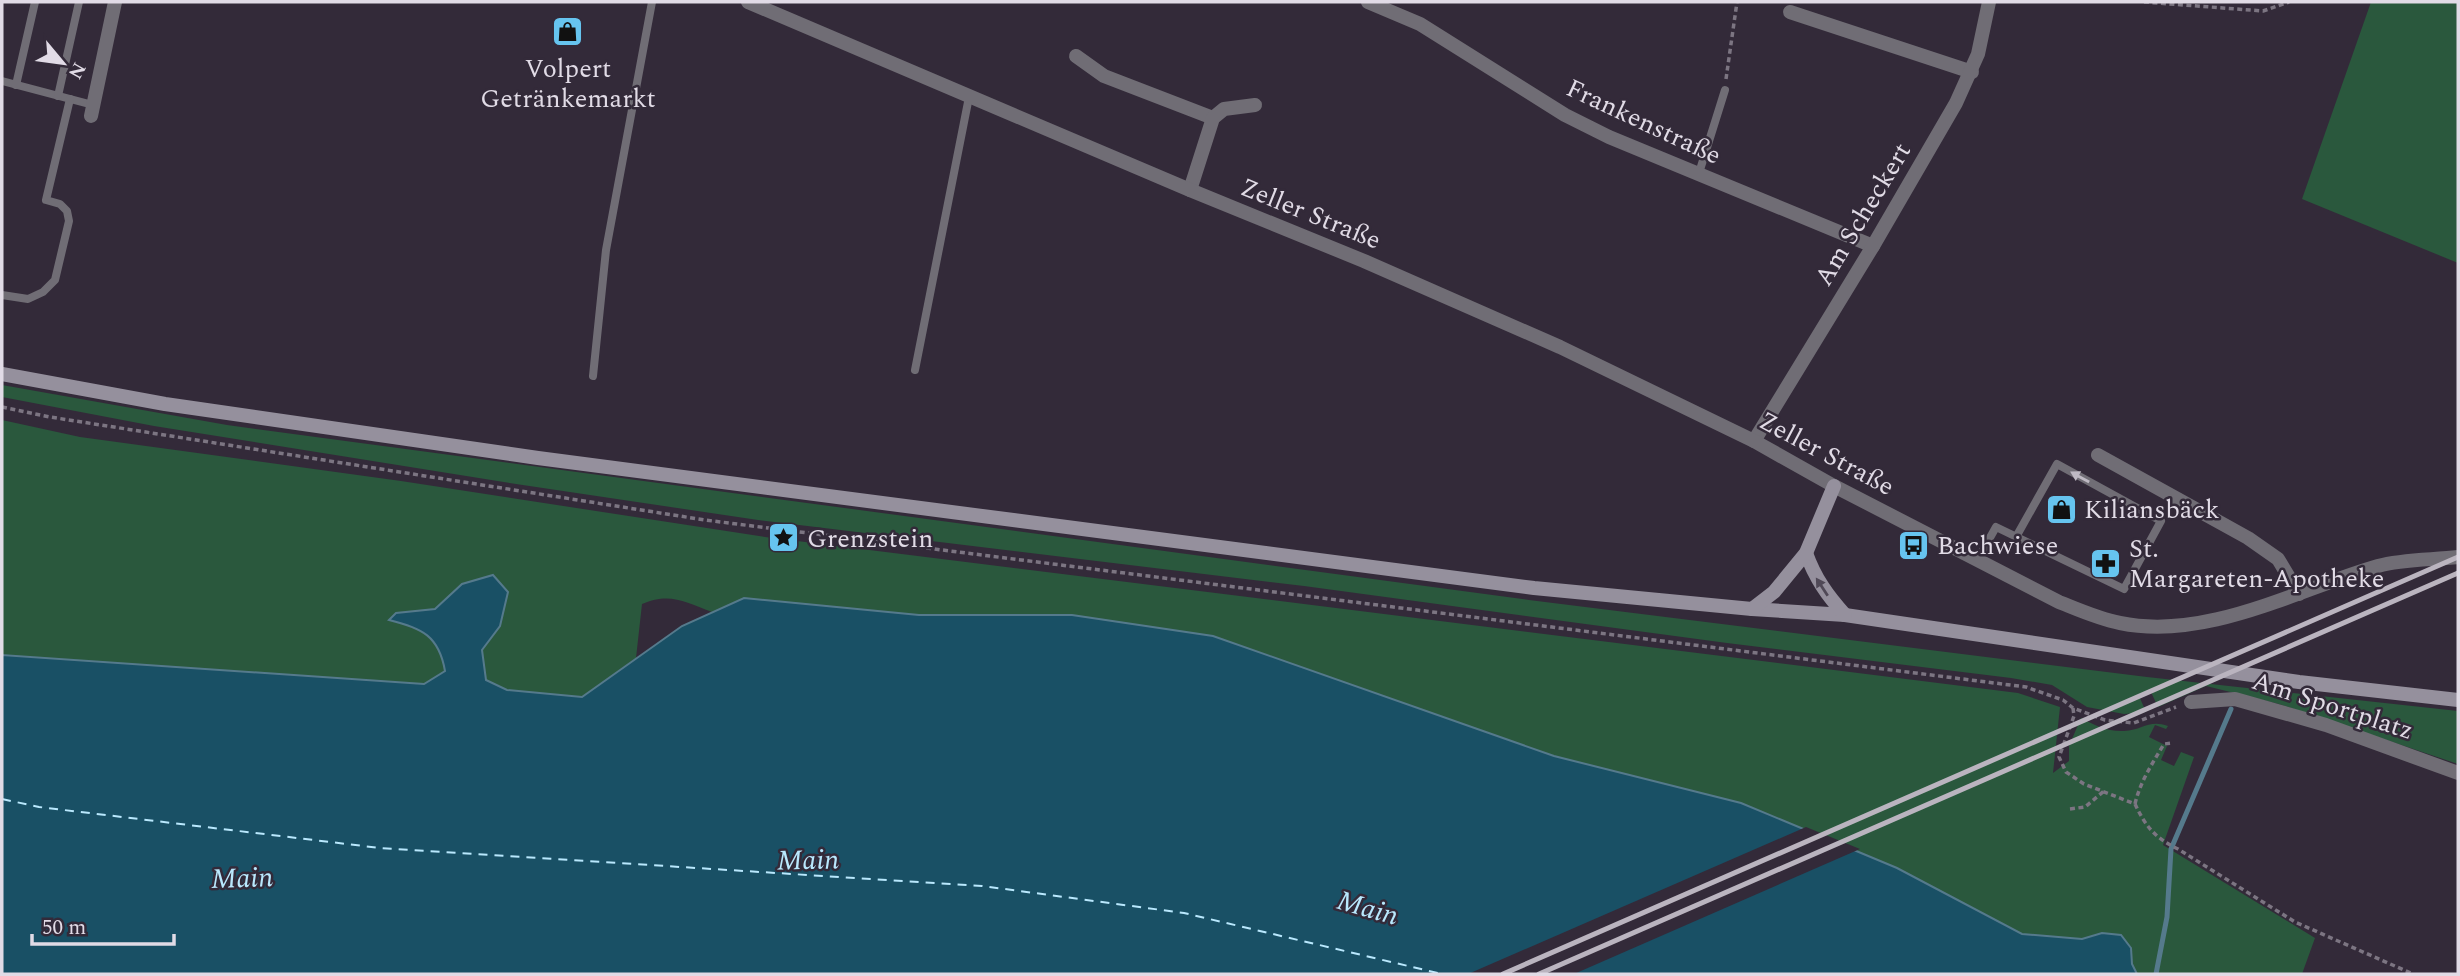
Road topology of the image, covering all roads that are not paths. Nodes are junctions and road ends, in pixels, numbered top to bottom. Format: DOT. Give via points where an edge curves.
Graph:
graph roads {
  1 [pos="35,2"];
  2 [pos="79,2"];
  3 [pos="115,2"];
  4 [pos="652,2"];
  5 [pos="748,2"];
  6 [pos="1368,2"];
  7 [pos="1989,2"];
  8 [pos="1790,12"];
  9 [pos="1076,56"];
  10 [pos="1972,72"];
  11 [pos="2,81"];
  12 [pos="16,85"];
  13 [pos="1725,90"];
  14 [pos="58,96"];
  15 [pos="969,97"];
  16 [pos="70,99"];
  17 [pos="1255,105"];
  18 [pos="92,110"];
  19 [pos="1213,118"];
  20 [pos="1699,173"];
  21 [pos="1189,190"];
  22 [pos="1873,246"];
  23 [pos="2,295"];
  24 [pos="915,370"];
  25 [pos="2,374"];
  26 [pos="593,376"];
  27 [pos="1754,441"];
  28 [pos="2098,455"];
  29 [pos="1835,486"];
  30 [pos="2016,537"];
  31 [pos="1806,553"];
  32 [pos="2458,557"];
  33 [pos="1978,559"];
  34 [pos="2299,594"];
  35 [pos="1752,609"];
  36 [pos="1845,615"];
  37 [pos="2458,700"];
  38 [pos="2191,702"];
  39 [pos="2458,773"];
  1 -- 12 [label="lane"];
  2 -- 14 [label="lane"];
  3 -- 18 [label="street"];
  4 -- 26 [label="lane" via="606,250"];
  5 -- 15 [label="street, Zeller Straße"];
  6 -- 20 [label="street, Frankenstraße" via="1420,24 1565,115"];
  7 -- 10 [label="street, Am Scheckert"];
  8 -- 10 [label="street"];
  9 -- 19 [label="street" via="1104,76"];
  10 -- 22 [label="street, Am Scheckert"];
  11 -- 12 [label="lane"];
  12 -- 14 [label="lane"];
  13 -- 20 [label="lane"];
  14 -- 16 [label="lane"];
  15 -- 21 [label="street, Zeller Straße"];
  15 -- 24 [label="lane"];
  16 -- 18 [label="lane"];
  16 -- 23 [label="lane" via="46,200 60,204 69,221 55,279 28,299"];
  17 -- 19 [label="street" via="1224,109"];
  19 -- 21 [label="street"];
  20 -- 22 [label="street, Frankenstraße"];
  21 -- 27 [label="street, Zeller Straße" via="1511,326"];
  22 -- 27 [label="street, Am Scheckert"];
  25 -- 35 [label="main road" via="165,404 511,454 1534,588"];
  27 -- 29 [label="street, Zeller Straße"];
  28 -- 34 [label="street" via="2248,538 2278,559"];
  29 -- 31 [label="main road"];
  29 -- 33 [label="street, Zeller Straße"];
  30 -- 30 [label="lane, one-way" via="2124,589 2161,521 2057,464"];
  30 -- 33 [label="lane" via="1996,527"];
  31 -- 35 [label="main road" via="1774,592"];
  36 -- 31 [label="main road, one-way" via="1820,584"];
  32 -- 34 [label="street, Zeller Straße" via="2381,565"];
  33 -- 34 [label="street, Zeller Straße" via="2059,602 2122,624 2162,626 2232,617"];
  35 -- 36 [label="main road"];
  36 -- 37 [label="main road" via="2299,682"];
  38 -- 39 [label="street, Am Sportplatz" via="2235,699 2326,725"];
}
